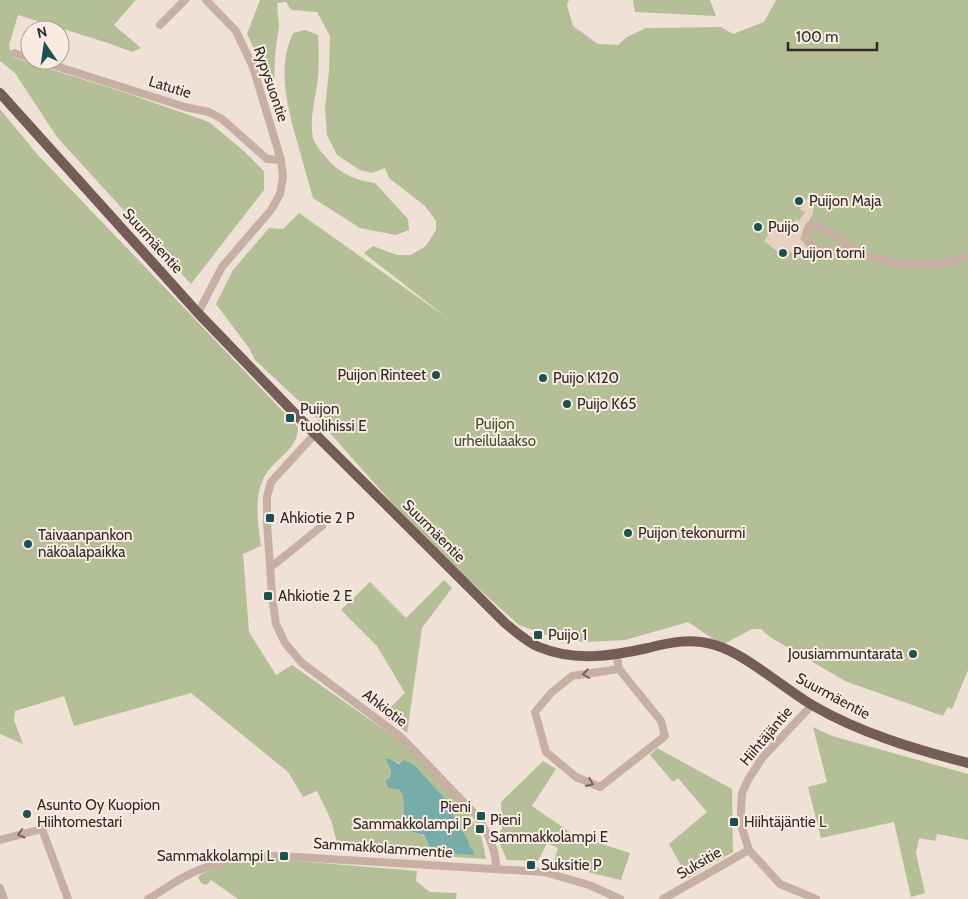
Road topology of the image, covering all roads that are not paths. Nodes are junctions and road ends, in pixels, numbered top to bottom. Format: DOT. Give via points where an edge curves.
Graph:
graph roads {
  1 [pos="185,0"];
  2 [pos="206,0"];
  3 [pos="160,25"];
  4 [pos="14,52"];
  5 [pos="20,54"];
  6 [pos="69,70"];
  7 [pos="0,93"];
  8 [pos="281,160"];
  9 [pos="857,250"];
  10 [pos="968,256"];
  11 [pos="198,313"];
  12 [pos="315,434"];
  13 [pos="322,526"];
  14 [pos="271,567"];
  15 [pos="616,654"];
  16 [pos="619,669"];
  17 [pos="812,705"];
  18 [pos="968,763"];
  19 [pos="0,840"];
  20 [pos="749,850"];
  21 [pos="497,870"];
  22 [pos="0,888"];
  23 [pos="4,899"];
  24 [pos="68,899"];
  25 [pos="148,899"];
  26 [pos="620,899"];
  27 [pos="663,899"];
  28 [pos="816,899"];
  1 -- 3 [label="street"];
  2 -- 8 [label="street, Rypysuontie" via="236,31 253,67"];
  4 -- 5 [label="street"];
  6 -- 8 [label="street, Latutie" via="209,112 222,119 267,159"];
  7 -- 11 [label="main road, Suurmäentie"];
  8 -- 11 [label="street, Rypysuontie" via="281,189 271,210 222,267"];
  9 -- 9 [label="street" via="820,226 810,226 806,233 812,246"];
  9 -- 10 [label="street" via="885,260 920,266"];
  11 -- 12 [label="main road, Suurmäentie"];
  12 -- 14 [label="street, Ahkiotie" via="271,482 267,497"];
  12 -- 15 [label="main road, Suurmäentie" via="505,623 525,639 563,655"];
  13 -- 14 [label="street"];
  14 -- 21 [label="street, Ahkiotie" via="276,624 285,642 302,664 401,737 476,815 488,835"];
  15 -- 16 [label="street"];
  15 -- 17 [label="main road, Suurmäentie" via="692,640 716,645 744,659"];
  16 -- 16 [label="street, one-way" via="572,676 535,712 546,752 576,777 600,788 665,736 661,721"];
  17 -- 18 [label="main road, Suurmäentie" via="879,736"];
  17 -- 20 [label="street, Hiihtäjäntie" via="762,758 742,793 741,825"];
  24 -- 19 [label="street, one-way" via="42,828"];
  20 -- 27 [label="street, Suksitie"];
  20 -- 28 [label="street, Hiihtäjäntie" via="780,884"];
  21 -- 25 [label="street, Sammakkolammentie" via="304,857 254,857 220,863 187,876"];
  21 -- 26 [label="street, Sammakkolammentie" via="544,872"];
  22 -- 23 [label="street"];
}
